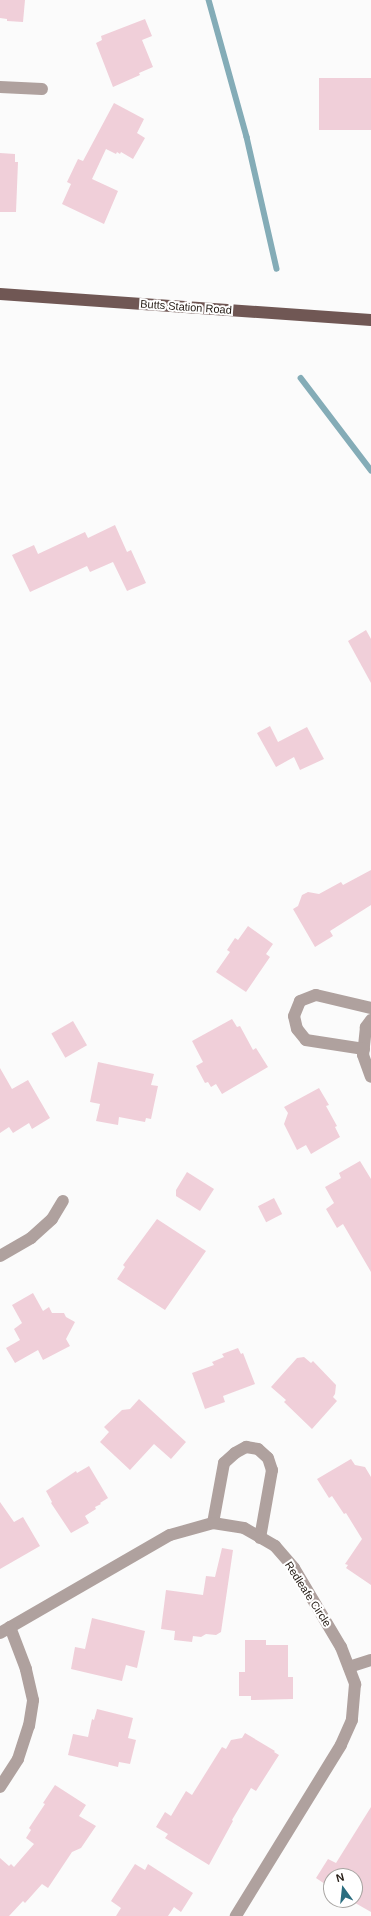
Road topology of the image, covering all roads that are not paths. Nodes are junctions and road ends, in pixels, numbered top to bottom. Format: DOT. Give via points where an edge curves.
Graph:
graph roads {
  1 [pos="0,87"];
  2 [pos="42,89"];
  3 [pos="0,294"];
  4 [pos="371,320"];
  5 [pos="371,1008"];
  6 [pos="371,1020"];
  7 [pos="364,1049"];
  8 [pos="371,1077"];
  9 [pos="63,1201"];
  10 [pos="0,1256"];
  11 [pos="213,1523"];
  12 [pos="260,1538"];
  13 [pos="5,1630"];
  14 [pos="371,1660"];
  15 [pos="349,1667"];
  16 [pos="0,1787"];
  17 [pos="236,1916"];
  1 -- 2 [label="street"];
  3 -- 4 [label="main road, Butts Station Road"];
  5 -- 7 [label="street" via="316,995 300,1001 294,1016 297,1029 306,1040"];
  6 -- 7 [label="street" via="366,1027"];
  7 -- 8 [label="street"];
  9 -- 10 [label="street" via="52,1219 31,1238"];
  11 -- 12 [label="street, Redleafe Circle" via="244,1528"];
  11 -- 12 [label="street" via="224,1463 246,1447 258,1449 268,1458 272,1470"];
  11 -- 13 [label="street, Redleafe Circle" via="170,1535"];
  12 -- 15 [label="street, Redleafe Circle" via="275,1546 294,1568 341,1647"];
  13 -- 16 [label="street" via="26,1669 33,1700 30,1726 18,1759"];
  14 -- 15 [label="street"];
  15 -- 17 [label="street, Redleafe Circle" via="355,1684 352,1720 341,1745"];
}
